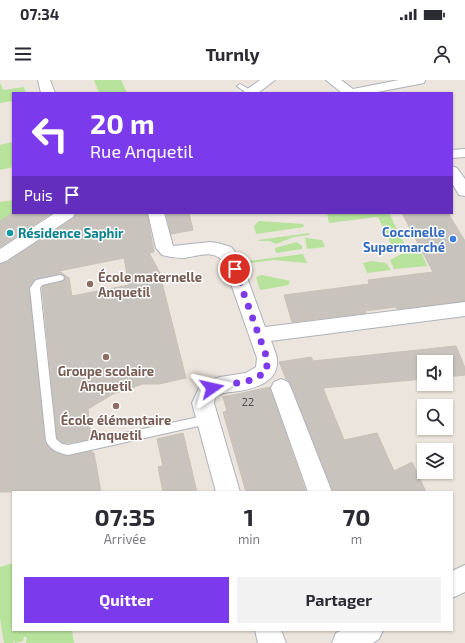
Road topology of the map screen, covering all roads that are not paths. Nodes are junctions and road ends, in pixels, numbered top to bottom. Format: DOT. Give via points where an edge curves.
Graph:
graph roads {
  1 [pos="44,80"];
  2 [pos="269,80"];
  3 [pos="332,80"];
  4 [pos="419,80"];
  5 [pos="246,90"];
  6 [pos="48,92"];
  7 [pos="350,92"];
  8 [pos="356,92"];
  9 [pos="465,153"];
  10 [pos="453,154"];
  11 [pos="453,173"];
  12 [pos="465,191"];
  13 [pos="65,214"];
  14 [pos="156,214"];
  15 [pos="0,257"];
  16 [pos="60,278"];
  17 [pos="465,309"];
  18 [pos="259,335"];
  19 [pos="281,388"];
  20 [pos="208,420"];
  21 [pos="228,491"];
  22 [pos="320,491"];
  23 [pos="465,578"];
  24 [pos="453,584"];
  25 [pos="268,631"];
  26 [pos="368,631"];
  27 [pos="272,643"];
  28 [pos="346,643"];
  1 -- 6 [label="street"];
  2 -- 5 [label="street"];
  3 -- 7 [label="street"];
  4 -- 8 [label="street"];
  9 -- 10 [label="street"];
  11 -- 12 [label="street"];
  13 -- 15 [label="street"];
  14 -- 18 [label="street" via="168,251 209,247 227,252"];
  16 -- 20 [label="lane" via="39,282 35,288 51,441 59,448 68,450"];
  17 -- 18 [label="street"];
  18 -- 20 [label="street" via="267,358 266,372 252,380 212,388 206,394 203,403"];
  19 -- 22 [label="street"];
  20 -- 21 [label="street"];
  23 -- 24 [label="street"];
  25 -- 27 [label="street"];
  26 -- 28 [label="street"];
}
